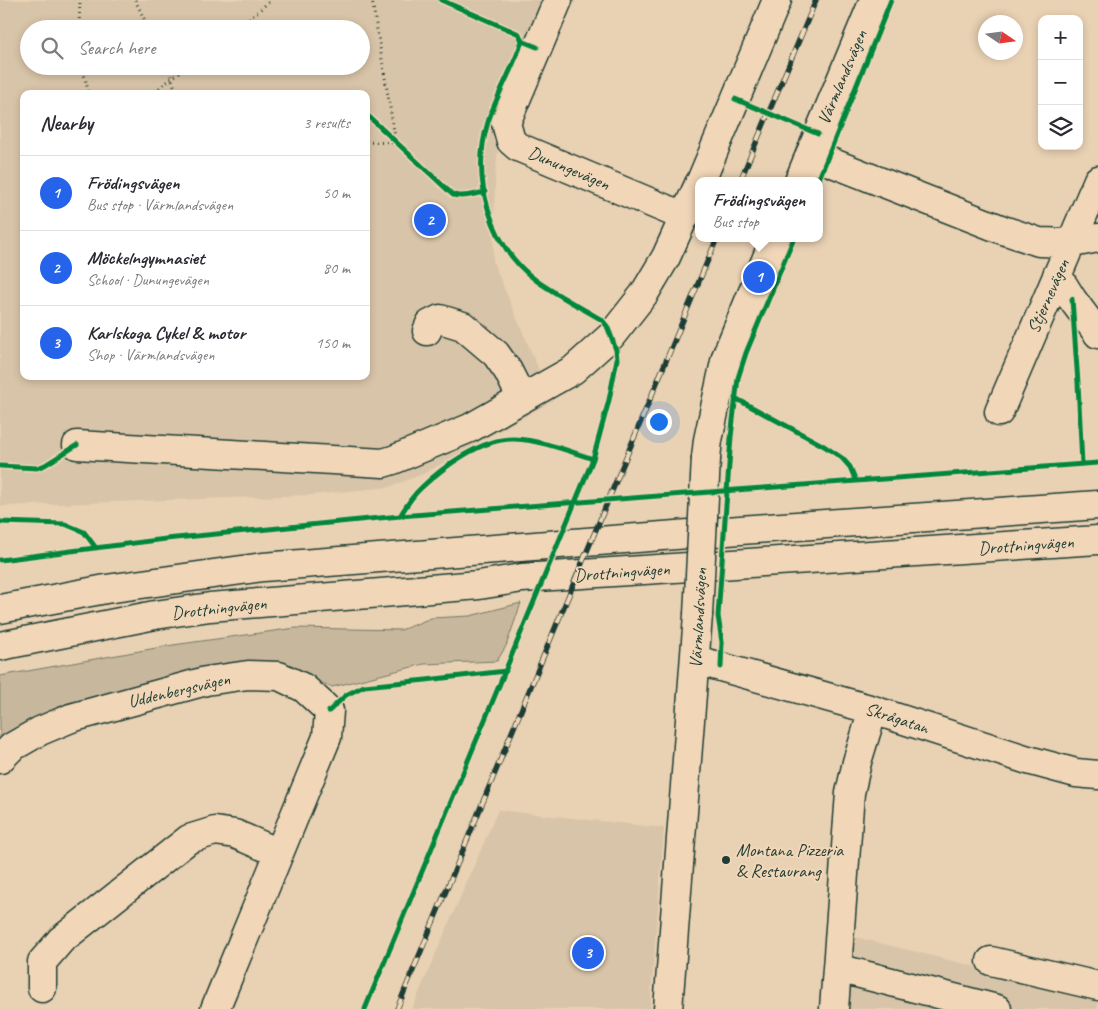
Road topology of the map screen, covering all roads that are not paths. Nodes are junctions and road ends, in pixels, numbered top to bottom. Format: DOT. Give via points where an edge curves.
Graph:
graph roads {
  1 [pos="558,0"];
  2 [pos="777,0"];
  3 [pos="874,0"];
  4 [pos="810,154"];
  5 [pos="702,177"];
  6 [pos="801,177"];
  7 [pos="1098,180"];
  8 [pos="695,193"];
  9 [pos="685,217"];
  10 [pos="1085,241"];
  11 [pos="773,242"];
  12 [pos="1057,275"];
  13 [pos="427,331"];
  14 [pos="1098,334"];
  15 [pos="522,399"];
  16 [pos="999,412"];
  17 [pos="77,445"];
  18 [pos="1098,505"];
  19 [pos="1098,540"];
  20 [pos="0,609"];
  21 [pos="0,646"];
  22 [pos="696,660"];
  23 [pos="873,710"];
  24 [pos="0,759"];
  25 [pos="1098,775"];
  26 [pos="279,853"];
  27 [pos="991,961"];
  28 [pos="837,968"];
  29 [pos="1098,986"];
  30 [pos="42,988"];
  31 [pos="215,1009"];
  32 [pos="668,1009"];
  33 [pos="834,1009"];
  34 [pos="997,1009"];
  1 -- 9 [label="street, Dunungevägen" via="506,123 511,141 518,147"];
  2 -- 5 [label="street"];
  3 -- 4 [label="street, Värmlandsvägen"];
  4 -- 6 [label="street, Värmlandsvägen"];
  4 -- 10 [label="street" via="1039,242"];
  7 -- 10 [label="street, Stjernevägen"];
  8 -- 9 [label="street"];
  9 -- 15 [label="street" via="644,294 611,336 573,370"];
  10 -- 12 [label="street, Stjernevägen"];
  11 -- 22 [label="street, Värmlandsvägen, bridge" via="726,357 713,415 706,458"];
  12 -- 14 [label="street"];
  12 -- 16 [label="street, Stjernevägen"];
  13 -- 15 [label="street" via="430,324 440,319 463,326 496,354"];
  15 -- 17 [label="street" via="470,428 383,463"];
  18 -- 20 [label="street, Drottningvägen" via="263,567 106,589"];
  19 -- 21 [label="street, Drottningvägen" via="522,578 479,585 210,607"];
  22 -- 23 [label="street, Skrågatan"];
  22 -- 32 [label="street, Värmlandsvägen"];
  23 -- 25 [label="street, Skrågatan" via="1028,760 1076,773"];
  23 -- 28 [label="street" via="850,793"];
  24 -- 26 [label="street, Uddenbergsvägen" via="12,747 40,730 71,718 206,681 248,675 279,676 304,688 329,712 327,737"];
  26 -- 30 [label="street" via="235,834 215,832 189,839 61,940 42,962"];
  26 -- 31 [label="street, Uddenbergsvägen"];
  27 -- 29 [label="street"];
  28 -- 33 [label="street"];
  28 -- 34 [label="street"];
}
